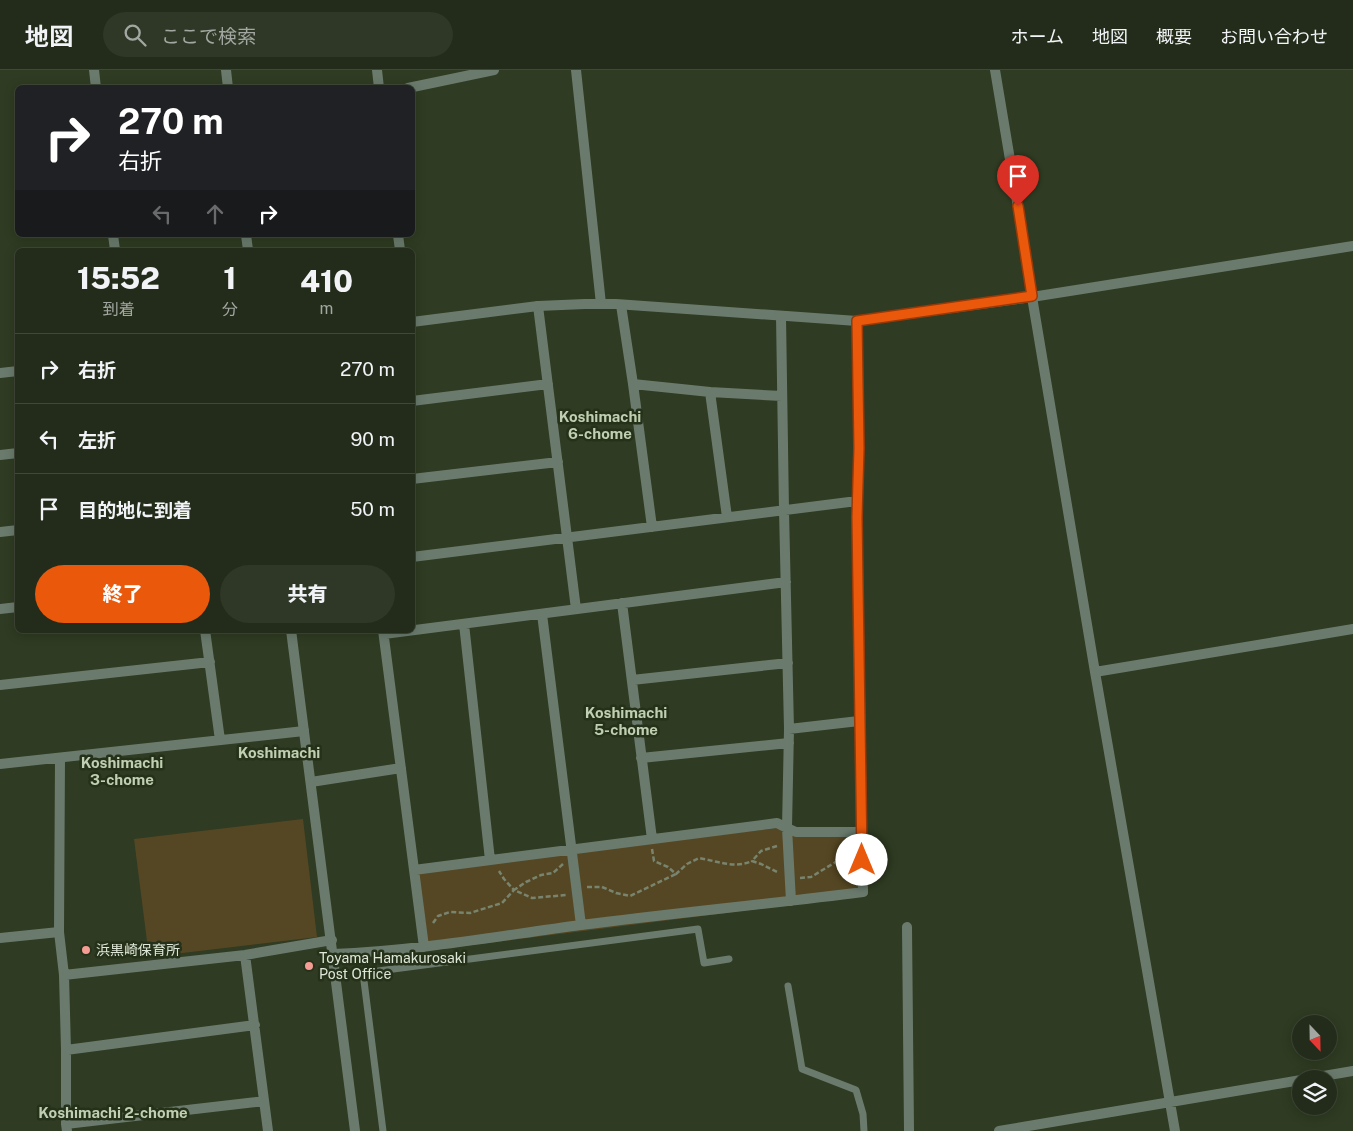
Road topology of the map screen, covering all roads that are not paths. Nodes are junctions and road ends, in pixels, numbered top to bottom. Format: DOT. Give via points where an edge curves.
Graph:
graph roads {
  1 [pos="94,70"];
  2 [pos="226,70"];
  3 [pos="377,70"];
  4 [pos="494,70"];
  5 [pos="576,70"];
  6 [pos="995,70"];
  7 [pos="96,85"];
  8 [pos="228,85"];
  9 [pos="379,85"];
  10 [pos="415,87"];
  11 [pos="1353,246"];
  12 [pos="1032,296"];
  13 [pos="601,304"];
  14 [pos="621,305"];
  15 [pos="538,306"];
  16 [pos="781,316"];
  17 [pos="857,321"];
  18 [pos="415,322"];
  19 [pos="15,371"];
  20 [pos="0,373"];
  21 [pos="548,384"];
  22 [pos="633,384"];
  23 [pos="710,392"];
  24 [pos="782,396"];
  25 [pos="415,402"];
  26 [pos="15,453"];
  27 [pos="0,455"];
  28 [pos="558,462"];
  29 [pos="415,479"];
  30 [pos="857,501"];
  31 [pos="784,510"];
  32 [pos="726,517"];
  33 [pos="652,527"];
  34 [pos="15,530"];
  35 [pos="0,532"];
  36 [pos="567,537"];
  37 [pos="415,557"];
  38 [pos="786,582"];
  39 [pos="622,603"];
  40 [pos="15,607"];
  41 [pos="0,609"];
  42 [pos="576,609"];
  43 [pos="542,614"];
  44 [pos="464,624"];
  45 [pos="415,629"];
  46 [pos="1353,629"];
  47 [pos="205,633"];
  48 [pos="291,633"];
  49 [pos="384,633"];
  50 [pos="210,662"];
  51 [pos="788,663"];
  52 [pos="1095,672"];
  53 [pos="632,680"];
  54 [pos="0,685"];
  55 [pos="859,721"];
  56 [pos="789,729"];
  57 [pos="304,731"];
  58 [pos="220,740"];
  59 [pos="789,743"];
  60 [pos="60,758"];
  61 [pos="642,758"];
  62 [pos="0,764"];
  63 [pos="401,768"];
  64 [pos="311,782"];
  65 [pos="787,828"];
  66 [pos="862,832"];
  67 [pos="652,839"];
  68 [pos="571,849"];
  69 [pos="490,860"];
  70 [pos="414,870"];
  71 [pos="791,901"];
  72 [pos="581,925"];
  73 [pos="907,927"];
  74 [pos="59,932"];
  75 [pos="0,938"];
  76 [pos="332,940"];
  77 [pos="424,947"];
  78 [pos="333,954"];
  79 [pos="245,955"];
  80 [pos="729,959"];
  81 [pos="64,975"];
  82 [pos="788,986"];
  83 [pos="255,1025"];
  84 [pos="66,1050"];
  85 [pos="1353,1071"];
  86 [pos="1337,1074"];
  87 [pos="1292,1082"];
  88 [pos="264,1101"];
  89 [pos="1170,1102"];
  90 [pos="67,1128"];
  91 [pos="268,1131"];
  92 [pos="355,1131"];
  93 [pos="383,1131"];
  94 [pos="864,1131"];
  95 [pos="909,1131"];
  96 [pos="999,1131"];
  97 [pos="1175,1131"];
  1 -- 7 [label="street"];
  2 -- 8 [label="street"];
  3 -- 9 [label="street"];
  4 -- 10 [label="street"];
  5 -- 13 [label="street"];
  6 -- 12 [label="street"];
  11 -- 12 [label="street"];
  12 -- 17 [label="street"];
  12 -- 52 [label="street"];
  13 -- 14 [label="street"];
  13 -- 15 [label="street"];
  14 -- 16 [label="street"];
  14 -- 22 [label="street"];
  15 -- 18 [label="street"];
  15 -- 21 [label="street"];
  16 -- 17 [label="street"];
  16 -- 24 [label="street"];
  17 -- 30 [label="street"];
  19 -- 20 [label="street"];
  21 -- 25 [label="street"];
  21 -- 28 [label="street"];
  22 -- 23 [label="street"];
  22 -- 33 [label="street"];
  23 -- 24 [label="street"];
  23 -- 32 [label="street"];
  24 -- 31 [label="street"];
  26 -- 27 [label="street"];
  28 -- 29 [label="street"];
  28 -- 36 [label="street"];
  30 -- 31 [label="street"];
  30 -- 55 [label="street"];
  31 -- 32 [label="street"];
  31 -- 38 [label="street"];
  32 -- 33 [label="street"];
  33 -- 36 [label="street"];
  34 -- 35 [label="street"];
  36 -- 37 [label="street"];
  36 -- 42 [label="street"];
  38 -- 39 [label="street"];
  38 -- 51 [label="street"];
  39 -- 42 [label="street"];
  39 -- 53 [label="street"];
  40 -- 41 [label="street"];
  42 -- 43 [label="street"];
  43 -- 44 [label="street"];
  43 -- 68 [label="street"];
  44 -- 45 [label="street"];
  44 -- 69 [label="street"];
  46 -- 52 [label="street"];
  47 -- 50 [label="street"];
  48 -- 57 [label="street"];
  49 -- 63 [label="street"];
  50 -- 54 [label="street"];
  50 -- 58 [label="street"];
  51 -- 53 [label="street"];
  51 -- 56 [label="street"];
  52 -- 89 [label="street"];
  53 -- 61 [label="street"];
  55 -- 56 [label="street"];
  55 -- 66 [label="street"];
  56 -- 59 [label="street"];
  57 -- 58 [label="street"];
  57 -- 64 [label="street"];
  58 -- 60 [label="street"];
  59 -- 61 [label="street"];
  59 -- 65 [label="street"];
  60 -- 62 [label="street"];
  60 -- 74 [label="street"];
  61 -- 67 [label="street"];
  63 -- 64 [label="street"];
  63 -- 70 [label="street"];
  64 -- 76 [label="street"];
  65 -- 66 [label="street" via="796,832"];
  65 -- 67 [label="street" via="777,823"];
  65 -- 71 [label="street"];
  66 -- 71 [label="street" via="863,892"];
  67 -- 68 [label="street"];
  68 -- 69 [label="street"];
  68 -- 72 [label="street"];
  69 -- 70 [label="street"];
  70 -- 77 [label="street"];
  71 -- 72 [label="street"];
  72 -- 77 [label="street"];
  73 -- 95 [label="street"];
  74 -- 75 [label="street"];
  74 -- 81 [label="street"];
  76 -- 78 [label="street"];
  76 -- 79 [label="street"];
  77 -- 78 [label="street"];
  78 -- 92 [label="street"];
  79 -- 81 [label="street"];
  79 -- 83 [label="street"];
  80 -- 93 [label="lane" via="704,964 698,929 363,973"];
  81 -- 84 [label="street"];
  82 -- 94 [label="lane" via="802,1068 856,1090"];
  83 -- 84 [label="street"];
  83 -- 88 [label="street"];
  84 -- 90 [label="street"];
  85 -- 86 [label="street"];
  87 -- 89 [label="street"];
  88 -- 90 [label="street"];
  88 -- 91 [label="street"];
  89 -- 96 [label="street"];
  89 -- 97 [label="street"];
}
